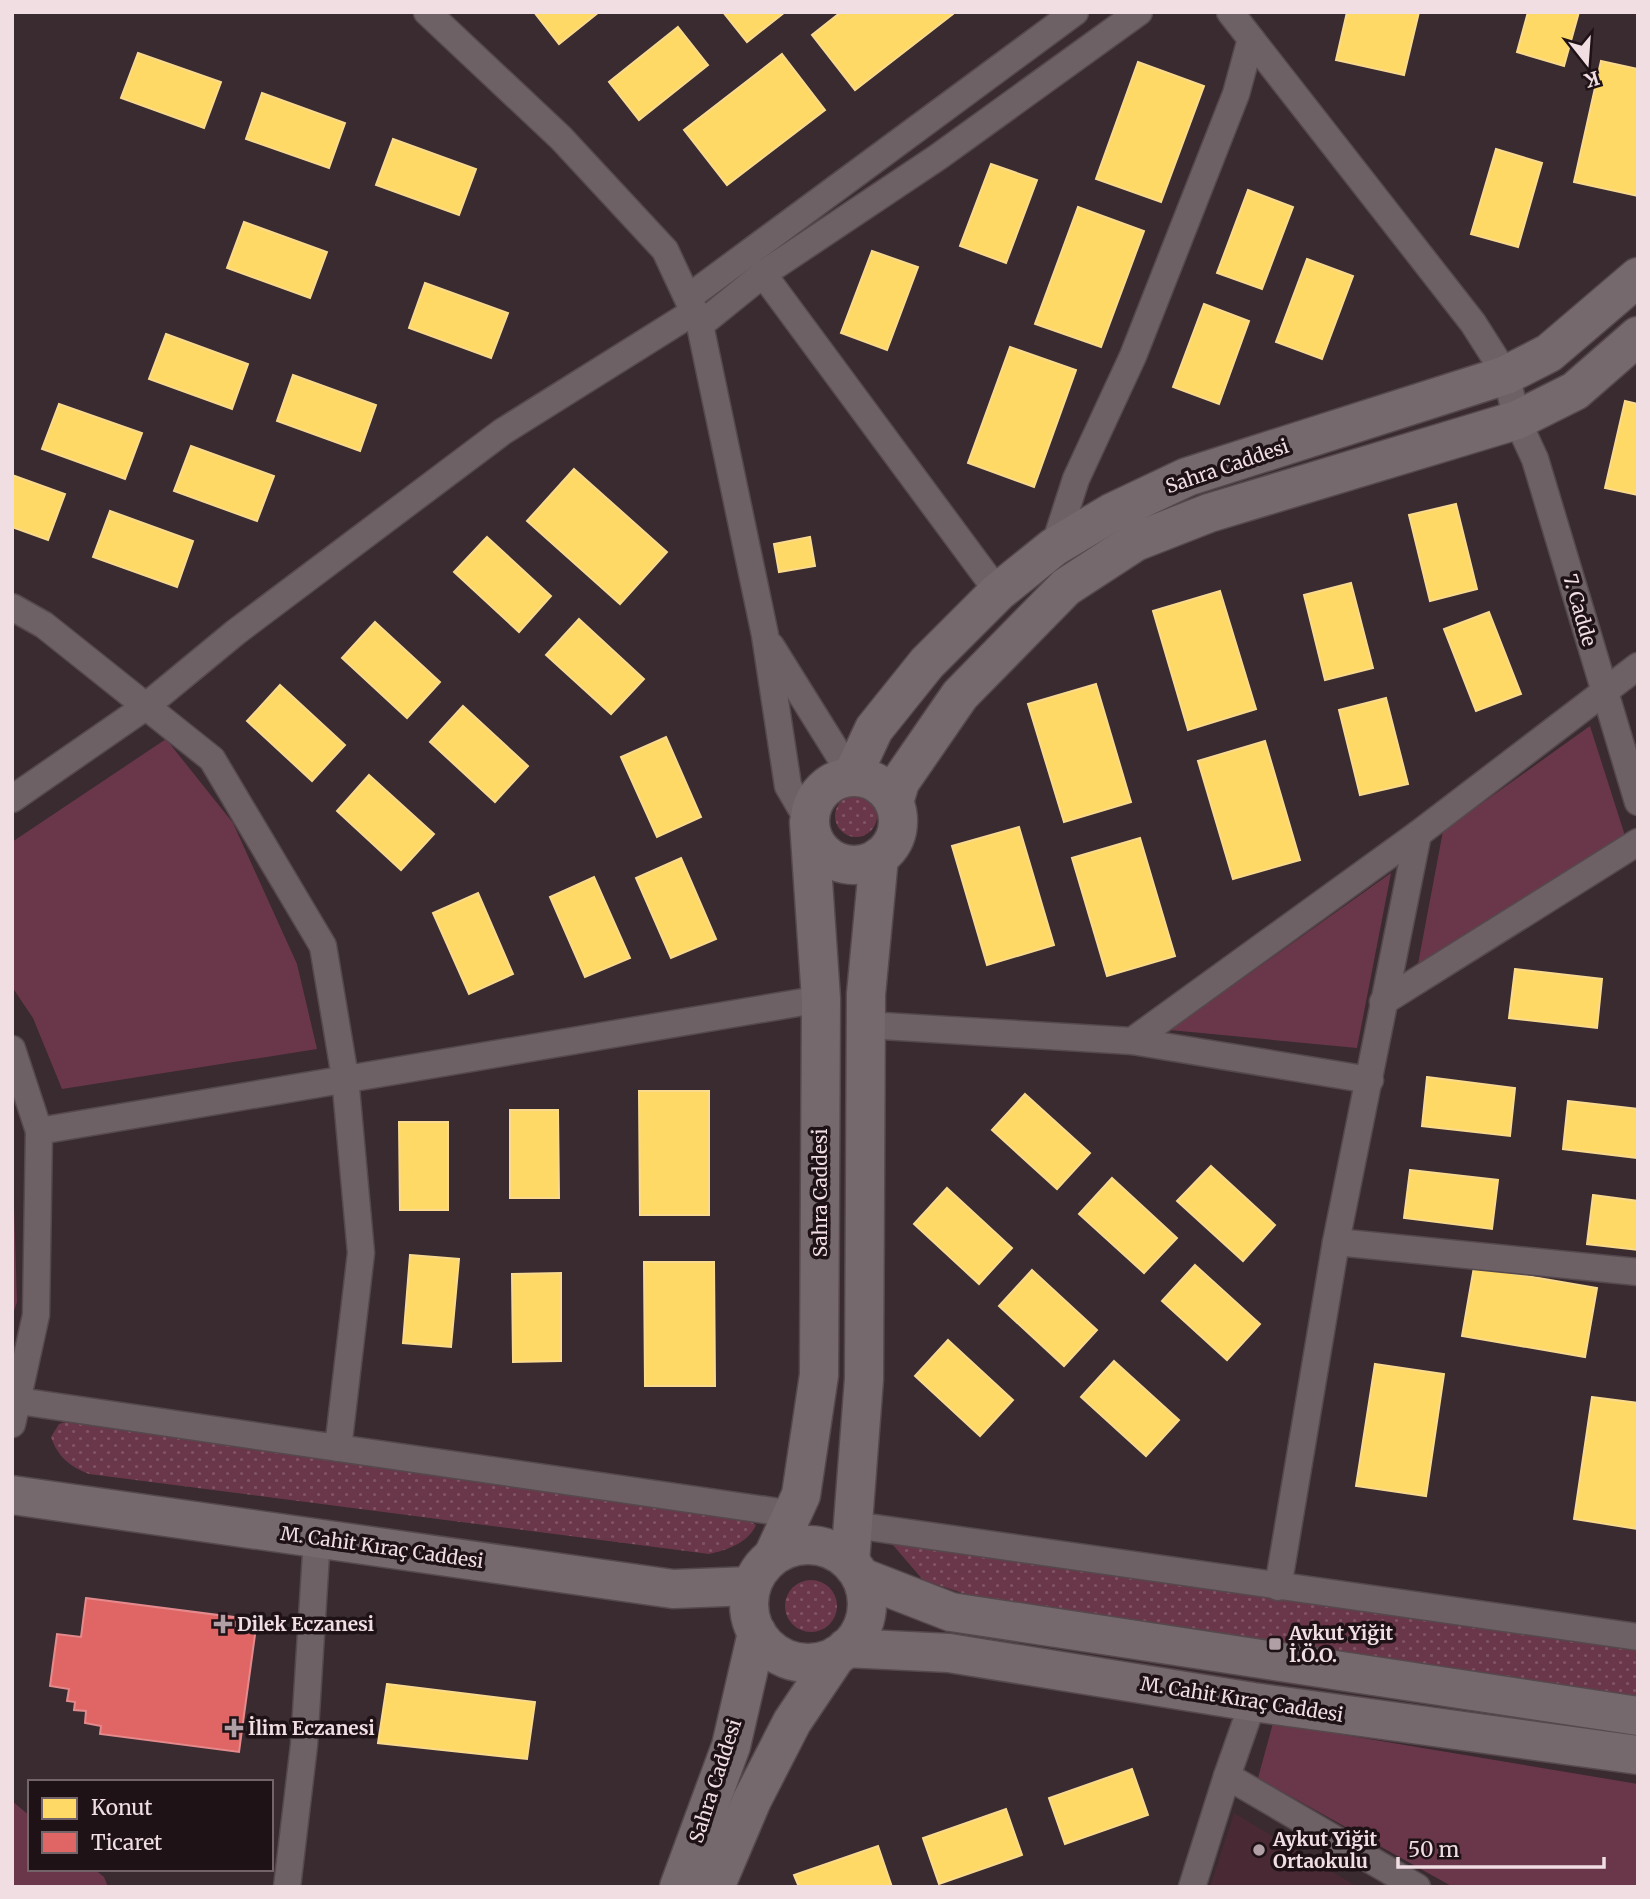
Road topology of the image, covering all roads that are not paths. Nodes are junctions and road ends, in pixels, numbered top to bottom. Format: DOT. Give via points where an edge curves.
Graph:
graph roads {
  1 [pos="427,12"];
  2 [pos="1075,12"];
  3 [pos="1139,12"];
  4 [pos="1230,12"];
  5 [pos="1251,39"];
  6 [pos="763,274"];
  7 [pos="1638,277"];
  8 [pos="695,311"];
  9 [pos="1638,336"];
  10 [pos="1506,375"];
  11 [pos="1517,420"];
  12 [pos="1054,547"];
  13 [pos="998,592"];
  14 [pos="12,607"];
  15 [pos="765,635"];
  16 [pos="1638,666"];
  17 [pos="1604,691"];
  18 [pos="145,706"];
  19 [pos="852,776"];
  20 [pos="12,799"];
  21 [pos="894,802"];
  22 [pos="1638,802"];
  23 [pos="809,822"];
  24 [pos="1418,834"];
  25 [pos="1638,842"];
  26 [pos="879,857"];
  27 [pos="821,999"];
  28 [pos="1383,1002"];
  29 [pos="866,1025"];
  30 [pos="1132,1041"];
  31 [pos="12,1049"];
  32 [pos="345,1077"];
  33 [pos="1370,1080"];
  34 [pos="39,1131"];
  35 [pos="1336,1242"];
  36 [pos="1638,1272"];
  37 [pos="14,1408"];
  38 [pos="338,1448"];
  39 [pos="12,1495"];
  40 [pos="793,1514"];
  41 [pos="317,1538"];
  42 [pos="855,1555"];
  43 [pos="762,1571"];
  44 [pos="1278,1587"];
  45 [pos="757,1633"];
  46 [pos="1638,1637"];
  47 [pos="842,1652"];
  48 [pos="1253,1702"];
  49 [pos="1638,1716"];
  50 [pos="1638,1755"];
  51 [pos="1227,1776"];
  52 [pos="287,1887"];
  53 [pos="679,1887"];
  54 [pos="716,1887"];
  55 [pos="1192,1887"];
  56 [pos="1417,1887"];
  1 -- 8 [label="street" via="561,138 664,250"];
  2 -- 8 [label="street"];
  3 -- 6 [label="street" via="938,157"];
  4 -- 5 [label="street, 7. Cadde"];
  5 -- 10 [label="street, 7. Cadde" via="1473,323"];
  5 -- 12 [label="street" via="1236,94 1133,356 1076,478"];
  6 -- 8 [label="street"];
  6 -- 13 [label="street"];
  7 -- 10 [label="street, Sahra Caddesi" via="1549,353"];
  8 -- 15 [label="street"];
  8 -- 18 [label="street" via="502,432"];
  9 -- 11 [label="street, Sahra Caddesi" via="1575,391"];
  10 -- 11 [label="street, 7. Cadde"];
  10 -- 12 [label="street, Sahra Caddesi" via="1187,477 1111,513"];
  11 -- 17 [label="street, 7. Cadde" via="1553,514"];
  11 -- 21 [label="street, Sahra Caddesi" via="1209,513 1135,542 1066,587 960,695 900,782"];
  12 -- 13 [label="street, Sahra Caddesi"];
  13 -- 19 [label="street, Sahra Caddesi" via="927,663 874,729"];
  14 -- 18 [label="street" via="44,625"];
  15 -- 19 [label="street"];
  15 -- 23 [label="street" via="788,786"];
  16 -- 17 [label="street"];
  17 -- 22 [label="street, 7. Cadde"];
  17 -- 24 [label="street"];
  18 -- 20 [label="street"];
  18 -- 32 [label="street" via="212,759 323,946"];
  19 -- 21 [label="street" via="877,783"];
  19 -- 23 [label="street, Sahra Caddesi" via="826,786 817,796"];
  21 -- 26 [label="street, Sahra Caddesi" via="896,832"];
  23 -- 26 [label="street" via="818,847 840,863 867,863"];
  23 -- 27 [label="street, Sahra Caddesi"];
  24 -- 28 [label="street"];
  24 -- 30 [label="street"];
  25 -- 28 [label="street"];
  26 -- 29 [label="street, Sahra Caddesi"];
  27 -- 32 [label="street"];
  27 -- 40 [label="street, Sahra Caddesi" via="819,1376 801,1495"];
  28 -- 33 [label="street"];
  29 -- 30 [label="street"];
  29 -- 42 [label="street, Sahra Caddesi" via="864,1379"];
  30 -- 33 [label="street"];
  31 -- 34 [label="street"];
  32 -- 34 [label="street"];
  32 -- 38 [label="street" via="360,1253"];
  33 -- 35 [label="street"];
  34 -- 37 [label="street" via="36,1315"];
  35 -- 36 [label="street"];
  35 -- 44 [label="street"];
  37 -- 38 [label="street"];
  38 -- 40 [label="street"];
  39 -- 41 [label="street, M. Cahit Kıraç Caddesi"];
  40 -- 43 [label="street, Sahra Caddesi"];
  41 -- 43 [label="street, M. Cahit Kıraç Caddesi" via="673,1589"];
  41 -- 52 [label="street" via="304,1745"];
  42 -- 43 [label="street" via="821,1546 788,1548"];
  42 -- 44 [label="street"];
  42 -- 47 [label="street" via="867,1594 867,1612 862,1629"];
  42 -- 49 [label="street" via="951,1612"];
  43 -- 45 [label="street" via="751,1618"];
  44 -- 46 [label="street"];
  45 -- 47 [label="street" via="783,1658 801,1663 820,1662"];
  45 -- 53 [label="street, Sahra Caddesi" via="731,1746"];
  47 -- 48 [label="street, M. Cahit Kıraç Caddesi" via="949,1653"];
  47 -- 54 [label="street, Sahra Caddesi" via="792,1722 751,1800"];
  48 -- 50 [label="street, M. Cahit Kıraç Caddesi"];
  48 -- 51 [label="street"];
  51 -- 55 [label="street"];
  51 -- 56 [label="street"];
}
